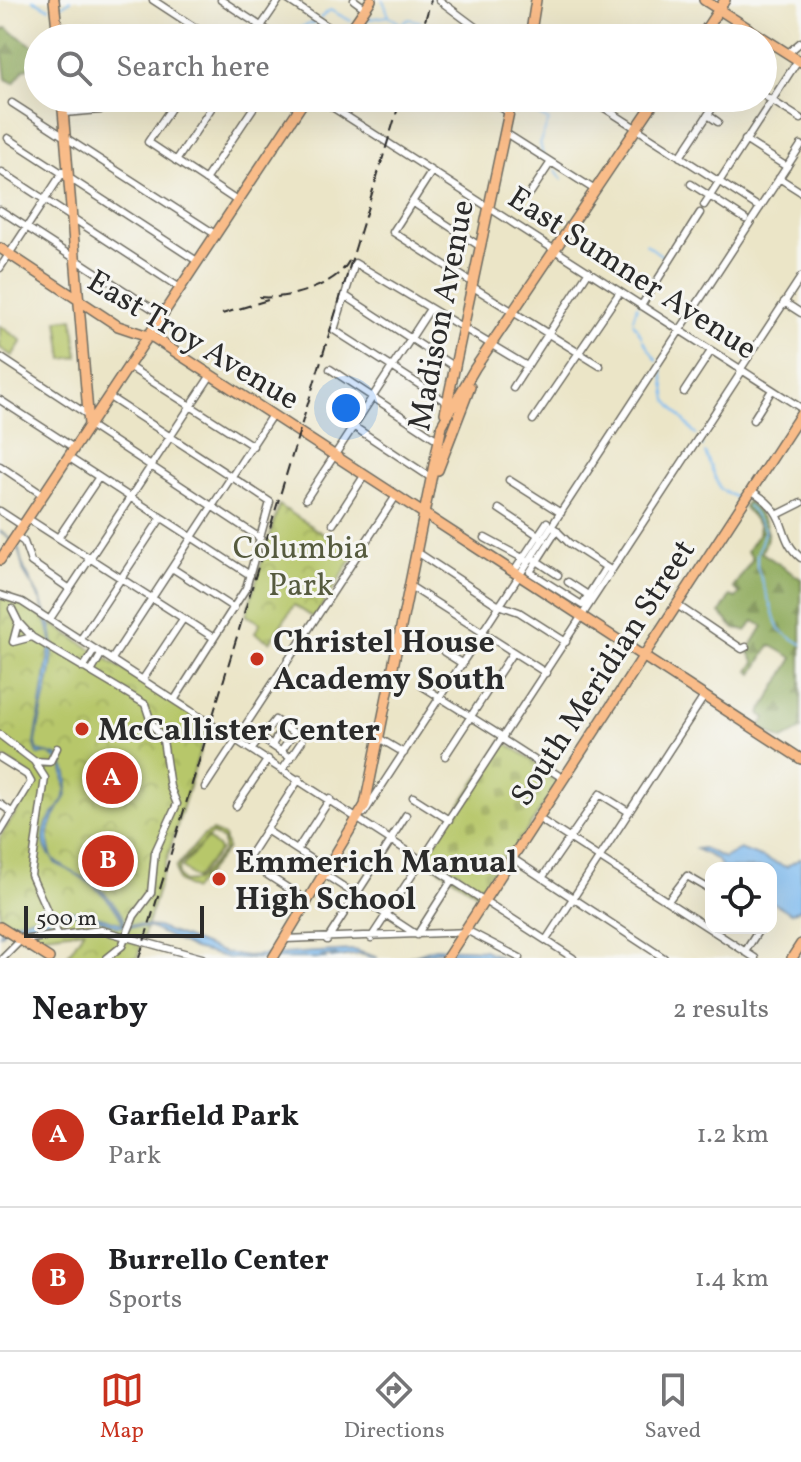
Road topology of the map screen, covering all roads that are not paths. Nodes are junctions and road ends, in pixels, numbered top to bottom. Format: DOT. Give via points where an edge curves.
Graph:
graph roads {
  1 [pos="54,0"];
  2 [pos="153,0"];
  3 [pos="221,0"];
  4 [pos="279,0"];
  5 [pos="288,0"];
  6 [pos="354,0"];
  7 [pos="439,0"];
  8 [pos="536,0"];
  9 [pos="704,0"];
  10 [pos="718,3"];
  11 [pos="368,4"];
  12 [pos="57,24"];
  13 [pos="190,24"];
  14 [pos="258,24"];
  15 [pos="262,24"];
  16 [pos="324,24"];
  17 [pos="354,24"];
  18 [pos="471,24"];
  19 [pos="532,24"];
  20 [pos="704,24"];
  21 [pos="707,24"];
  22 [pos="744,24"];
  23 [pos="801,42"];
  24 [pos="777,47"];
  25 [pos="788,53"];
  26 [pos="800,61"];
  27 [pos="777,94"];
  28 [pos="12,103"];
  29 [pos="777,104"];
  30 [pos="24,110"];
  31 [pos="26,112"];
  32 [pos="76,112"];
  33 [pos="168,112"];
  34 [pos="209,112"];
  35 [pos="251,112"];
  36 [pos="296,112"];
  37 [pos="340,112"];
  38 [pos="508,112"];
  39 [pos="611,112"];
  40 [pos="648,112"];
  41 [pos="710,112"];
  42 [pos="764,112"];
  43 [pos="64,113"];
  44 [pos="708,115"];
  45 [pos="801,119"];
  46 [pos="718,122"];
  47 [pos="637,129"];
  48 [pos="503,132"];
  49 [pos="65,136"];
  50 [pos="8,138"];
  51 [pos="745,140"];
  52 [pos="801,145"];
  53 [pos="680,157"];
  54 [pos="176,161"];
  55 [pos="551,162"];
  56 [pos="787,167"];
  57 [pos="66,171"];
  58 [pos="432,171"];
  59 [pos="2,172"];
  60 [pos="779,178"];
  61 [pos="205,180"];
  62 [pos="719,182"];
  63 [pos="691,184"];
  64 [pos="595,190"];
  65 [pos="531,192"];
  66 [pos="801,192"];
  67 [pos="710,196"];
  68 [pos="45,201"];
  69 [pos="237,201"];
  70 [pos="412,202"];
  71 [pos="704,205"];
  72 [pos="489,207"];
  73 [pos="760,208"];
  74 [pos="0,210"];
  75 [pos="700,213"];
  76 [pos="72,217"];
  77 [pos="745,219"];
  78 [pos="27,227"];
  79 [pos="215,234"];
  80 [pos="481,247"];
  81 [pos="0,248"];
  82 [pos="555,249"];
  83 [pos="9,254"];
  84 [pos="75,258"];
  85 [pos="197,261"];
  86 [pos="0,268"];
  87 [pos="589,271"];
  88 [pos="801,277"];
  89 [pos="474,285"];
  90 [pos="180,288"];
  91 [pos="620,292"];
  92 [pos="344,295"];
  93 [pos="79,300"];
  94 [pos="784,302"];
  95 [pos="641,306"];
  96 [pos="430,309"];
  97 [pos="514,311"];
  98 [pos="801,313"];
  99 [pos="162,315"];
  100 [pos="464,328"];
  101 [pos="679,330"];
  102 [pos="549,332"];
  103 [pos="148,335"];
  104 [pos="411,338"];
  105 [pos="492,344"];
  106 [pos="711,351"];
  107 [pos="580,353"];
  108 [pos="0,357"];
  109 [pos="128,366"];
  110 [pos="479,366"];
  111 [pos="527,366"];
  112 [pos="600,366"];
  113 [pos="392,368"];
  114 [pos="456,368"];
  115 [pos="330,369"];
  116 [pos="741,370"];
  117 [pos="211,375"];
  118 [pos="513,388"];
  119 [pos="772,390"];
  120 [pos="684,392"];
  121 [pos="108,396"];
  122 [pos="373,397"];
  123 [pos="0,400"];
  124 [pos="448,403"];
  125 [pos="190,406"];
  126 [pos="801,408"];
  127 [pos="801,414"];
  128 [pos="272,415"];
  129 [pos="88,420"];
  130 [pos="533,420"];
  131 [pos="753,420"];
  132 [pos="353,426"];
  133 [pos="440,433"];
  134 [pos="170,436"];
  135 [pos="253,446"];
  136 [pos="71,453"];
  137 [pos="334,455"];
  138 [pos="0,466"];
  139 [pos="150,467"];
  140 [pos="434,473"];
  141 [pos="364,476"];
  142 [pos="99,477"];
  143 [pos="232,477"];
  144 [pos="509,480"];
  145 [pos="752,491"];
  146 [pos="43,495"];
  147 [pos="396,496"];
  148 [pos="130,498"];
  149 [pos="306,499"];
  150 [pos="801,503"];
  151 [pos="212,507"];
  152 [pos="499,509"];
  153 [pos="0,511"];
  154 [pos="561,513"];
  155 [pos="779,514"];
  156 [pos="425,515"];
  157 [pos="161,518"];
  158 [pos="25,522"];
  159 [pos="333,524"];
  160 [pos="552,526"];
  161 [pos="192,537"];
  162 [pos="541,537"];
  163 [pos="58,538"];
  164 [pos="260,538"];
  165 [pos="485,538"];
  166 [pos="14,539"];
  167 [pos="417,552"];
  168 [pos="1,557"];
  169 [pos="801,558"];
  170 [pos="90,559"];
  171 [pos="530,560"];
  172 [pos="172,568"];
  173 [pos="609,569"];
  174 [pos="519,572"];
  175 [pos="250,575"];
  176 [pos="558,575"];
  177 [pos="121,579"];
  178 [pos="568,582"];
  179 [pos="410,586"];
  180 [pos="70,589"];
  181 [pos="0,595"];
  182 [pos="591,597"];
  183 [pos="152,598"];
  184 [pos="501,605"];
  185 [pos="677,605"];
  186 [pos="234,608"];
  187 [pos="12,609"];
  188 [pos="583,616"];
  189 [pos="47,617"];
  190 [pos="183,619"];
  191 [pos="18,623"];
  192 [pos="483,633"];
  193 [pos="32,637"];
  194 [pos="214,638"];
  195 [pos="81,639"];
  196 [pos="566,642"];
  197 [pos="746,647"];
  198 [pos="99,651"];
  199 [pos="444,652"];
  200 [pos="513,652"];
  201 [pos="645,656"];
  202 [pos="112,659"];
  203 [pos="463,664"];
  204 [pos="87,670"];
  205 [pos="546,673"];
  206 [pos="143,679"];
  207 [pos="422,686"];
  208 [pos="705,695"];
  209 [pos="441,698"];
  210 [pos="175,699"];
  211 [pos="471,716"];
  212 [pos="284,726"];
  213 [pos="0,735"];
  214 [pos="258,737"];
  215 [pos="377,737"];
  216 [pos="503,738"];
  217 [pos="236,739"];
  218 [pos="302,741"];
  219 [pos="272,745"];
  220 [pos="252,749"];
  221 [pos="281,752"];
  222 [pos="404,753"];
  223 [pos="445,756"];
  224 [pos="0,758"];
  225 [pos="291,758"];
  226 [pos="268,759"];
  227 [pos="801,759"];
  228 [pos="34,761"];
  229 [pos="283,769"];
  230 [pos="299,779"];
  231 [pos="564,779"];
  232 [pos="46,780"];
  233 [pos="205,787"];
  234 [pos="366,789"];
  235 [pos="378,793"];
  236 [pos="413,797"];
  237 [pos="330,799"];
  238 [pos="0,804"];
  239 [pos="236,806"];
  240 [pos="629,812"];
  241 [pos="13,813"];
  242 [pos="406,815"];
  243 [pos="357,817"];
  244 [pos="538,818"];
  245 [pos="449,820"];
  246 [pos="266,830"];
  247 [pos="0,833"];
  248 [pos="392,839"];
  249 [pos="569,839"];
  250 [pos="297,850"];
  251 [pos="512,858"];
  252 [pos="599,858"];
  253 [pos="422,859"];
  254 [pos="324,870"];
  255 [pos="542,878"];
  256 [pos="452,880"];
  257 [pos="705,886"];
  258 [pos="356,895"];
  259 [pos="303,898"];
  260 [pos="573,898"];
  261 [pos="485,899"];
  262 [pos="668,901"];
  263 [pos="386,914"];
  264 [pos="128,934"];
  265 [pos="756,934"];
  266 [pos="9,935"];
  267 [pos="58,935"];
  268 [pos="417,935"];
  269 [pos="461,936"];
  270 [pos="371,938"];
  271 [pos="327,940"];
  272 [pos="546,940"];
  273 [pos="801,944"];
  274 [pos="278,948"];
  275 [pos="745,952"];
  276 [pos="182,955"];
  277 [pos="3,958"];
  278 [pos="40,958"];
  279 [pos="48,958"];
  280 [pos="107,958"];
  281 [pos="202,958"];
  282 [pos="267,958"];
  283 [pos="447,958"];
  284 [pos="520,958"];
  285 [pos="573,958"];
  286 [pos="664,958"];
  287 [pos="755,958"];
  288 [pos="792,958"];
  1 -- 12 [label="main road"];
  2 -- 13 [label="street"];
  3 -- 14 [label="street"];
  4 -- 15 [label="street"];
  5 -- 16 [label="street"];
  6 -- 11 [label="street"];
  7 -- 18 [label="street"];
  8 -- 19 [label="main road"];
  9 -- 10 [label="main road"];
  10 -- 20 [label="main road"];
  10 -- 21 [label="main road"];
  10 -- 22 [label="main road"];
  11 -- 17 [label="main road"];
  23 -- 25 [label="street"];
  24 -- 25 [label="main road"];
  25 -- 26 [label="main road"];
  26 -- 27 [label="street"];
  28 -- 30 [label="street"];
  29 -- 45 [label="street"];
  31 -- 49 [label="street"];
  32 -- 43 [label="street"];
  33 -- 54 [label="street" via="148,142"];
  34 -- 54 [label="street"];
  35 -- 61 [label="street"];
  36 -- 69 [label="main road"];
  37 -- 58 [label="street, East Sumner Avenue"];
  38 -- 48 [label="main road, Madison Avenue"];
  39 -- 47 [label="street"];
  40 -- 47 [label="main road"];
  41 -- 44 [label="street"];
  42 -- 51 [label="street"];
  43 -- 49 [label="main road"];
  44 -- 46 [label="street"];
  44 -- 53 [label="street"];
  47 -- 53 [label="street"];
  47 -- 64 [label="main road"];
  48 -- 55 [label="street"];
  48 -- 72 [label="main road, Madison Avenue"];
  49 -- 57 [label="main road"];
  49 -- 79 [label="street"];
  50 -- 57 [label="street"];
  51 -- 56 [label="street"];
  51 -- 62 [label="street"];
  52 -- 56 [label="street"];
  53 -- 62 [label="street"];
  54 -- 61 [label="street"];
  55 -- 64 [label="street"];
  55 -- 65 [label="street"];
  56 -- 60 [label="street"];
  57 -- 68 [label="street"];
  57 -- 76 [label="main road"];
  57 -- 85 [label="street"];
  58 -- 70 [label="street"];
  58 -- 72 [label="street, East Sumner Avenue"];
  59 -- 68 [label="street"];
  60 -- 66 [label="street"];
  60 -- 73 [label="street"];
  61 -- 69 [label="street"];
  62 -- 67 [label="street"];
  62 -- 73 [label="street"];
  63 -- 67 [label="street"];
  64 -- 82 [label="main road"];
  67 -- 71 [label="street"];
  67 -- 77 [label="street"];
  68 -- 76 [label="street"];
  68 -- 78 [label="street"];
  69 -- 79 [label="main road"];
  70 -- 80 [label="street"];
  70 -- 89 [label="street" via="393,232"];
  72 -- 80 [label="main road, Madison Avenue"];
  72 -- 82 [label="street, East Sumner Avenue"];
  73 -- 101 [label="street"];
  74 -- 78 [label="street"];
  75 -- 95 [label="street"];
  76 -- 84 [label="main road"];
  76 -- 90 [label="street"];
  78 -- 83 [label="street"];
  78 -- 84 [label="street"];
  79 -- 85 [label="main road"];
  80 -- 89 [label="main road, Madison Avenue"];
  81 -- 83 [label="main road, East Troy Avenue"];
  82 -- 87 [label="street, East Sumner Avenue"];
  82 -- 97 [label="main road"];
  83 -- 86 [label="street"];
  83 -- 93 [label="main road, East Troy Avenue"];
  84 -- 93 [label="main road"];
  84 -- 99 [label="street"];
  85 -- 90 [label="main road"];
  87 -- 91 [label="street, East Sumner Avenue"];
  87 -- 102 [label="street"];
  88 -- 94 [label="street"];
  89 -- 97 [label="street"];
  89 -- 100 [label="main road, Madison Avenue"];
  90 -- 99 [label="main road"];
  91 -- 95 [label="street, East Sumner Avenue"];
  91 -- 107 [label="street"];
  92 -- 96 [label="street" via="356,263"];
  92 -- 104 [label="street"];
  92 -- 113 [label="street" via="334,330"];
  93 -- 103 [label="main road, East Troy Avenue" via="123,329"];
  93 -- 129 [label="main road"];
  94 -- 98 [label="street"];
  94 -- 116 [label="street"];
  95 -- 101 [label="street, East Sumner Avenue"];
  96 -- 100 [label="street"];
  96 -- 104 [label="street"];
  97 -- 102 [label="street"];
  97 -- 105 [label="main road"];
  99 -- 103 [label="main road"];
  100 -- 105 [label="street"];
  100 -- 114 [label="main road, Madison Avenue"];
  101 -- 106 [label="street, East Sumner Avenue"];
  101 -- 154 [label="street"];
  102 -- 107 [label="street"];
  102 -- 111 [label="street"];
  103 -- 109 [label="main road"];
  103 -- 117 [label="main road, East Troy Avenue"];
  104 -- 113 [label="street"];
  104 -- 114 [label="street"];
  105 -- 110 [label="main road"];
  105 -- 111 [label="street"];
  106 -- 116 [label="street, East Sumner Avenue"];
  106 -- 120 [label="street"];
  107 -- 112 [label="street"];
  107 -- 130 [label="street"];
  108 -- 129 [label="street"];
  109 -- 121 [label="main road"];
  109 -- 125 [label="street"];
  110 -- 133 [label="main road"];
  110 -- 140 [label="main road"];
  111 -- 118 [label="street"];
  113 -- 122 [label="street"];
  113 -- 124 [label="street"];
  114 -- 124 [label="main road, Madison Avenue"];
  115 -- 122 [label="street"];
  116 -- 119 [label="street, East Sumner Avenue"];
  116 -- 173 [label="street"];
  117 -- 125 [label="street"];
  117 -- 128 [label="main road, East Troy Avenue"];
  119 -- 126 [label="street, East Sumner Avenue"];
  119 -- 131 [label="street"];
  121 -- 129 [label="main road"];
  121 -- 134 [label="street"];
  122 -- 132 [label="street"];
  122 -- 133 [label="street"];
  123 -- 136 [label="street"];
  124 -- 133 [label="main road, Madison Avenue"];
  125 -- 134 [label="street"];
  125 -- 135 [label="street"];
  127 -- 145 [label="main road, South Meridian Street"];
  128 -- 135 [label="street"];
  128 -- 137 [label="main road, East Troy Avenue"];
  129 -- 136 [label="main road"];
  129 -- 139 [label="street"];
  132 -- 137 [label="street"];
  132 -- 140 [label="street"];
  133 -- 140 [label="main road, Madison Avenue"];
  133 -- 140 [label="main road, Madison Avenue"];
  134 -- 139 [label="street"];
  134 -- 143 [label="street"];
  135 -- 143 [label="street"];
  136 -- 142 [label="street"];
  136 -- 146 [label="main road"];
  137 -- 141 [label="main road, East Troy Avenue"];
  137 -- 149 [label="street"];
  138 -- 146 [label="street"];
  139 -- 148 [label="street"];
  139 -- 151 [label="street"];
  140 -- 156 [label="main road, Madison Avenue"];
  141 -- 147 [label="main road, East Troy Avenue"];
  141 -- 159 [label="street"];
  142 -- 148 [label="street"];
  142 -- 163 [label="street"];
  143 -- 151 [label="street"];
  143 -- 164 [label="street" via="270,502"];
  144 -- 154 [label="street"];
  145 -- 155 [label="street"];
  145 -- 185 [label="main road, South Meridian Street"];
  146 -- 158 [label="main road"];
  147 -- 156 [label="main road, East Troy Avenue"];
  147 -- 217 [label="street"];
  148 -- 157 [label="street"];
  148 -- 170 [label="street"];
  150 -- 155 [label="street"];
  151 -- 161 [label="street"];
  151 -- 164 [label="street"];
  152 -- 162 [label="street"];
  153 -- 158 [label="street"];
  154 -- 160 [label="street"];
  155 -- 169 [label="street" via="787,541"];
  156 -- 167 [label="main road, Madison Avenue"];
  156 -- 174 [label="main road, East Troy Avenue"];
  157 -- 161 [label="street"];
  157 -- 177 [label="street"];
  158 -- 163 [label="street"];
  158 -- 166 [label="main road"];
  160 -- 162 [label="street"];
  160 -- 171 [label="street"];
  160 -- 173 [label="street"];
  161 -- 172 [label="street"];
  161 -- 175 [label="street"];
  162 -- 171 [label="street"];
  163 -- 170 [label="street"];
  164 -- 175 [label="street"];
  165 -- 171 [label="street"];
  166 -- 168 [label="main road"];
  166 -- 180 [label="street" via="33,564"];
  167 -- 179 [label="main road, Madison Avenue"];
  167 -- 184 [label="street"];
  170 -- 177 [label="street"];
  170 -- 180 [label="street"];
  171 -- 174 [label="street"];
  171 -- 176 [label="street"];
  171 -- 182 [label="street" via="530,572 582,605"];
  172 -- 183 [label="street"];
  172 -- 186 [label="street"];
  173 -- 182 [label="street"];
  174 -- 184 [label="street"];
  174 -- 188 [label="main road, East Troy Avenue"];
  175 -- 186 [label="street"];
  177 -- 183 [label="street"];
  177 -- 195 [label="street"];
  178 -- 182 [label="street"];
  179 -- 192 [label="street"];
  179 -- 215 [label="main road, Madison Avenue"];
  180 -- 189 [label="street"];
  181 -- 189 [label="street"];
  182 -- 188 [label="street"];
  183 -- 190 [label="street"];
  183 -- 202 [label="street"];
  184 -- 192 [label="street"];
  184 -- 196 [label="street"];
  185 -- 197 [label="street"];
  185 -- 201 [label="main road, South Meridian Street"];
  186 -- 194 [label="street"];
  187 -- 191 [label="street"];
  188 -- 196 [label="street"];
  188 -- 201 [label="main road, East Troy Avenue"];
  189 -- 195 [label="street"];
  190 -- 194 [label="street"];
  190 -- 206 [label="street"];
  191 -- 193 [label="street"];
  191 -- 193 [label="street" via="13,642"];
  192 -- 200 [label="street"];
  192 -- 203 [label="street"];
  193 -- 204 [label="street"];
  194 -- 210 [label="street"];
  195 -- 198 [label="street"];
  196 -- 205 [label="street"];
  198 -- 202 [label="street"];
  198 -- 204 [label="street"];
  199 -- 203 [label="street"];
  200 -- 205 [label="street"];
  200 -- 211 [label="street"];
  201 -- 208 [label="main road, East Troy Avenue"];
  201 -- 231 [label="main road, South Meridian Street"];
  202 -- 206 [label="street"];
  203 -- 209 [label="street"];
  204 -- 264 [label="street" via="146,705 163,740 170,787 178,802 155,852 151,892"];
  205 -- 216 [label="street"];
  206 -- 210 [label="street"];
  207 -- 209 [label="street"];
  208 -- 227 [label="main road, East Troy Avenue"];
  208 -- 240 [label="street"];
  209 -- 211 [label="street"];
  209 -- 222 [label="street"];
  210 -- 217 [label="street"];
  211 -- 216 [label="street"];
  211 -- 223 [label="street"];
  212 -- 214 [label="street" via="275,720"];
  212 -- 219 [label="street"];
  212 -- 221 [label="street" via="294,733"];
  213 -- 228 [label="street"];
  214 -- 219 [label="street"];
  214 -- 220 [label="street"];
  215 -- 222 [label="street"];
  215 -- 234 [label="main road, Madison Avenue"];
  216 -- 231 [label="street"];
  216 -- 245 [label="street"];
  217 -- 220 [label="street"];
  217 -- 233 [label="street"];
  218 -- 225 [label="street"];
  219 -- 221 [label="street"];
  220 -- 226 [label="street"];
  221 -- 225 [label="street"];
  222 -- 235 [label="street"];
  224 -- 241 [label="street" via="31,780"];
  225 -- 229 [label="street"];
  226 -- 229 [label="street"];
  226 -- 239 [label="street"];
  228 -- 232 [label="street"];
  228 -- 232 [label="street" via="53,755"];
  229 -- 230 [label="street"];
  230 -- 237 [label="street"];
  230 -- 246 [label="street"];
  231 -- 244 [label="main road, South Meridian Street"];
  232 -- 267 [label="street" via="31,872"];
  234 -- 235 [label="street"];
  234 -- 243 [label="main road, Madison Avenue"];
  235 -- 243 [label="street"];
  236 -- 245 [label="street"];
  237 -- 243 [label="street"];
  237 -- 250 [label="street"];
  238 -- 241 [label="street"];
  240 -- 249 [label="street" via="598,796"];
  240 -- 252 [label="street"];
  241 -- 247 [label="street"];
  242 -- 248 [label="street"];
  243 -- 248 [label="street"];
  243 -- 254 [label="main road, Madison Avenue"];
  244 -- 249 [label="street"];
  244 -- 251 [label="main road, South Meridian Street"];
  245 -- 253 [label="street"];
  246 -- 250 [label="street"];
  246 -- 259 [label="street" via="246,861"];
  248 -- 253 [label="street"];
  248 -- 258 [label="street"];
  249 -- 252 [label="street"];
  249 -- 255 [label="street"];
  250 -- 254 [label="street"];
  251 -- 255 [label="street"];
  251 -- 261 [label="main road, South Meridian Street"];
  252 -- 260 [label="street"];
  252 -- 262 [label="street"];
  253 -- 256 [label="street"];
  253 -- 263 [label="street"];
  254 -- 258 [label="street"];
  254 -- 259 [label="main road, Madison Avenue"];
  254 -- 274 [label="main road, Madison Avenue"];
  255 -- 260 [label="street"];
  256 -- 261 [label="street"];
  256 -- 268 [label="street"];
  257 -- 262 [label="street" via="687,876"];
  258 -- 263 [label="street"];
  258 -- 271 [label="street"];
  259 -- 274 [label="main road, Madison Avenue"];
  260 -- 272 [label="street"];
  260 -- 286 [label="street"];
  261 -- 269 [label="main road, South Meridian Street"];
  261 -- 272 [label="street"];
  262 -- 275 [label="street"];
  263 -- 268 [label="street"];
  263 -- 270 [label="street"];
  264 -- 267 [label="street" via="101,930"];
  264 -- 276 [label="street"];
  264 -- 280 [label="street"];
  265 -- 275 [label="street"];
  266 -- 267 [label="street"];
  266 -- 277 [label="street"];
  266 -- 278 [label="main road"];
  266 -- 279 [label="main road"];
  268 -- 269 [label="street"];
  268 -- 270 [label="street"];
  269 -- 283 [label="main road, South Meridian Street"];
  269 -- 284 [label="street" via="472,933"];
  270 -- 271 [label="street"];
  271 -- 274 [label="street"];
  272 -- 285 [label="street"];
  273 -- 288 [label="main road"];
  274 -- 282 [label="main road, Madison Avenue"];
  275 -- 287 [label="street"];
  276 -- 281 [label="street"];
}
